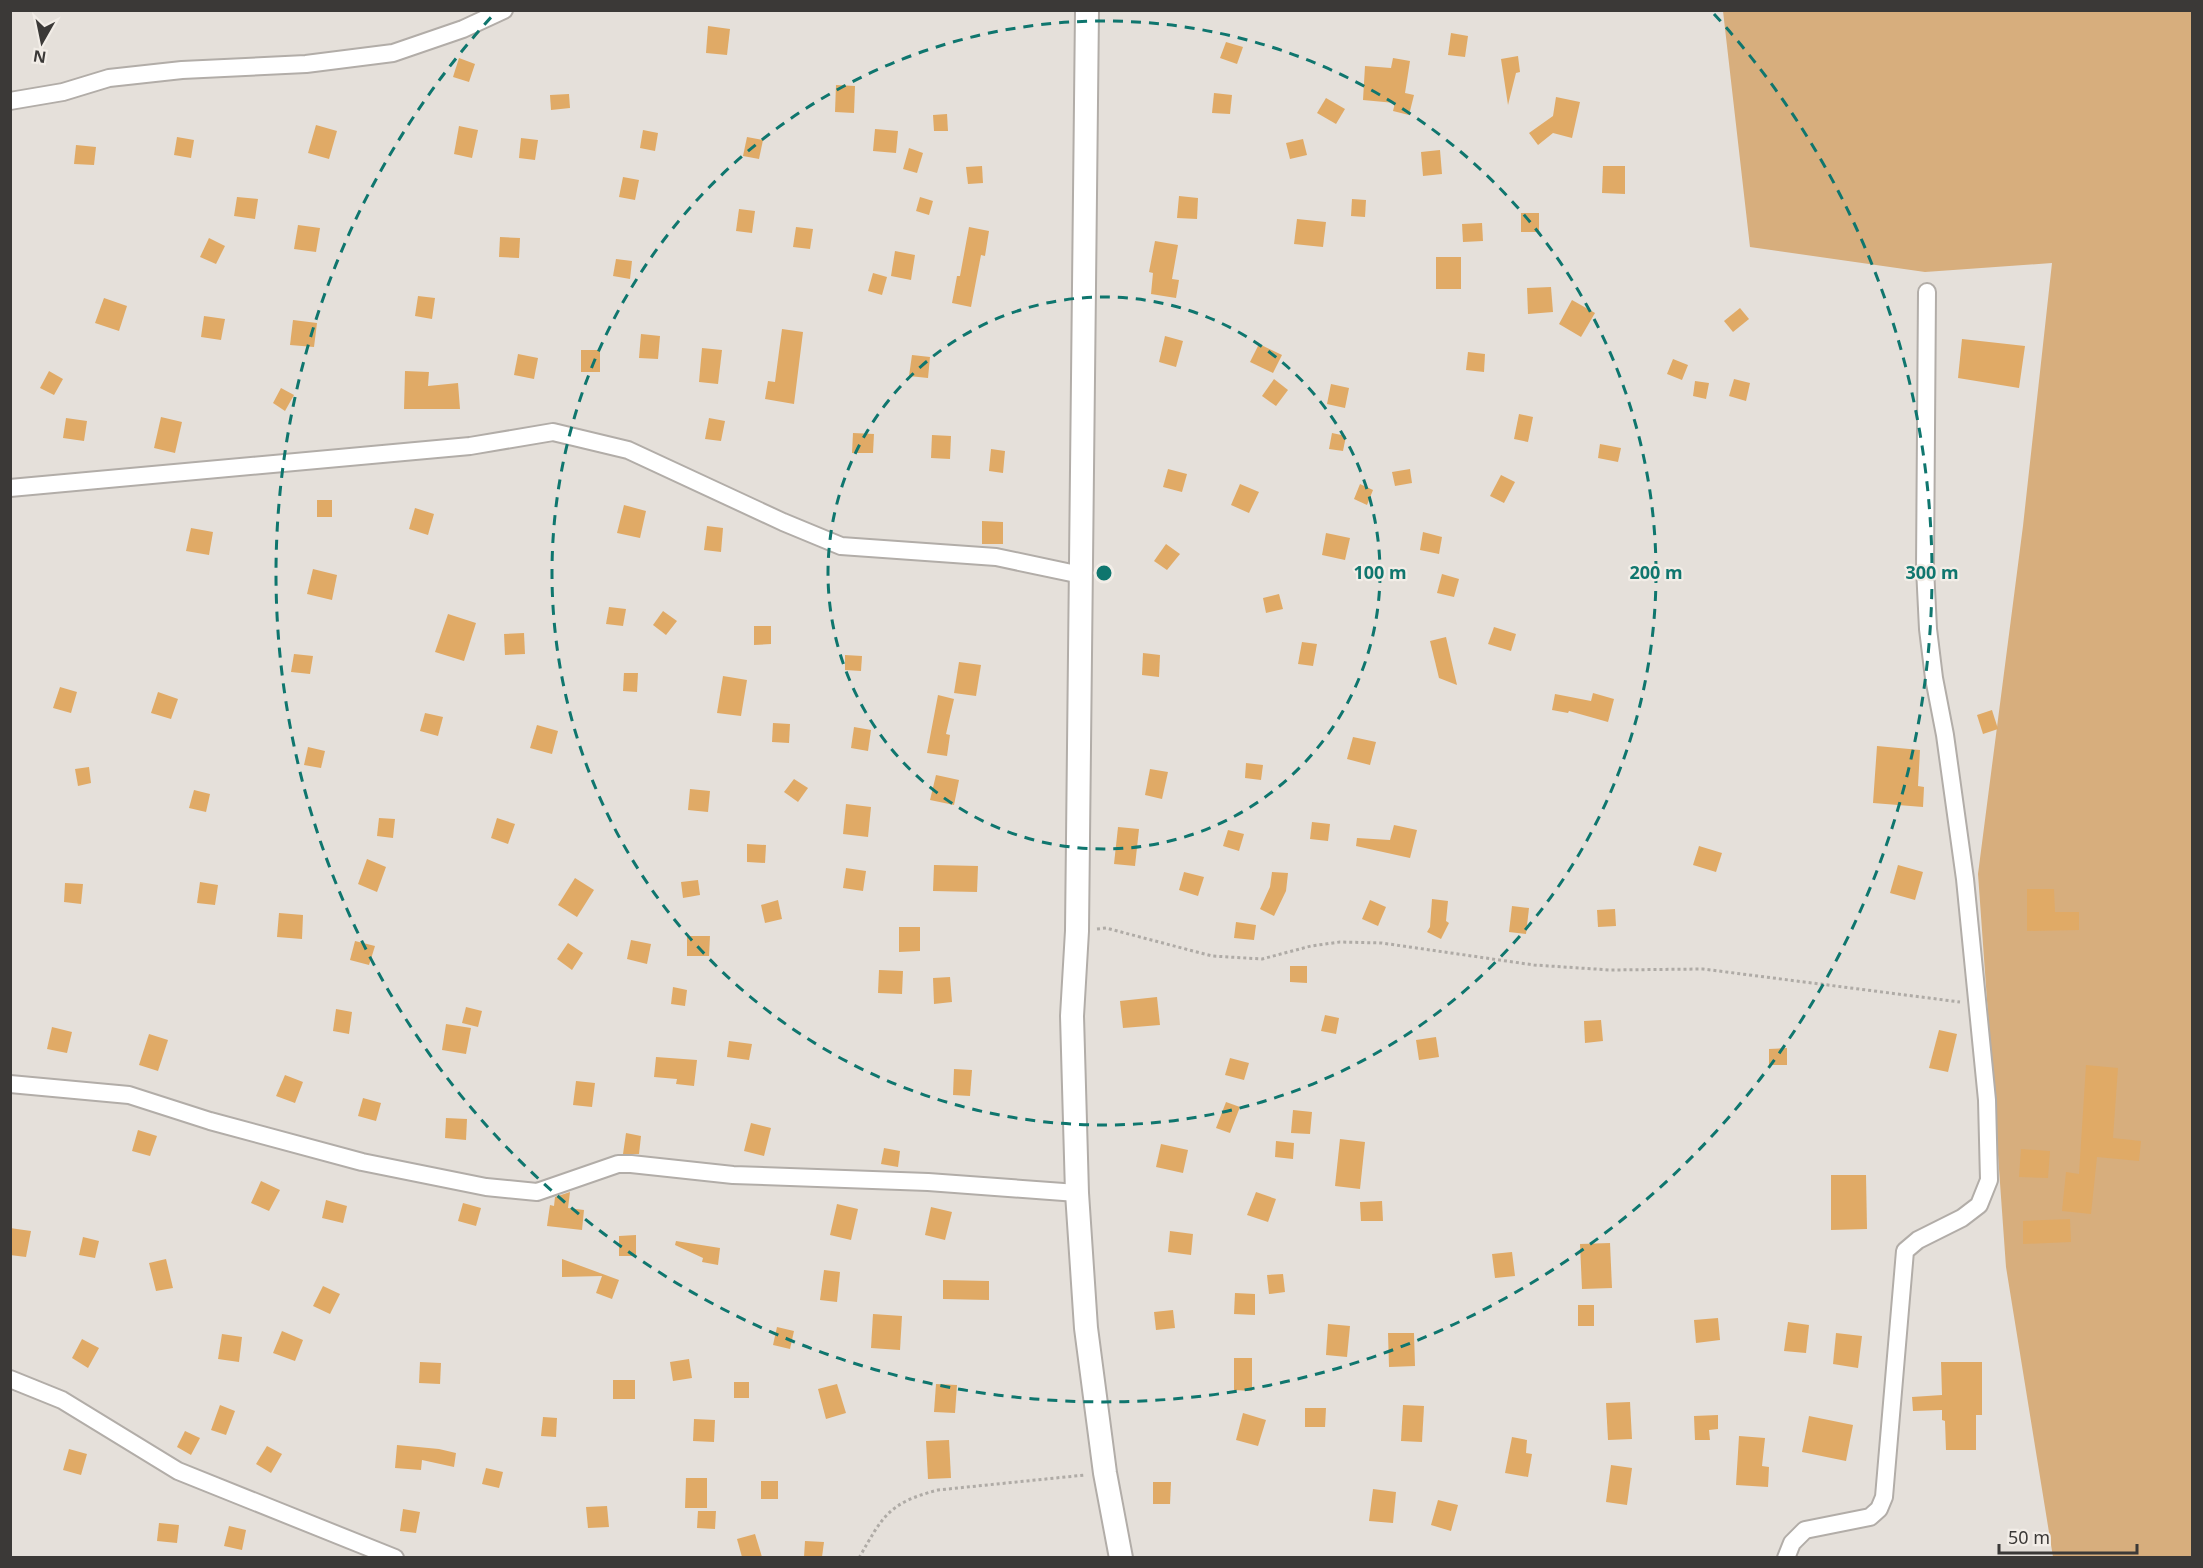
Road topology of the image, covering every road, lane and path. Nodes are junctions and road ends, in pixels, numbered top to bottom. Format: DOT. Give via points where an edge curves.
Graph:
graph roads {
  1 [pos="504,10"];
  2 [pos="1087,10"];
  3 [pos="10,101"];
  4 [pos="1927,292"];
  5 [pos="10,488"];
  6 [pos="1081,576"];
  7 [pos="1077,931"];
  8 [pos="1976,1004"];
  9 [pos="10,1084"];
  10 [pos="1077,1194"];
  11 [pos="10,1379"];
  12 [pos="1104,1473"];
  13 [pos="395,1557"];
  14 [pos="860,1557"];
  15 [pos="1121,1557"];
  16 [pos="1786,1557"];
  1 -- 3 [label="street" via="393,53 306,64 109,78 63,92"];
  2 -- 6 [label="main road"];
  4 -- 8 [label="street" via="1928,629 1965,879"];
  5 -- 6 [label="street" via="470,446 554,432 628,450 841,546 996,557"];
  6 -- 7 [label="main road"];
  7 -- 8 [label="path" via="1106,928 1212,956 1262,959 1340,942 1382,943 1534,965 1610,970 1703,969"];
  7 -- 10 [label="main road" via="1072,1016"];
  8 -- 16 [label="street" via="1987,1100 1989,1180 1979,1205 1905,1251 1884,1497 1870,1517 1805,1530 1792,1543"];
  9 -- 10 [label="street" via="129,1095 362,1162 486,1187 537,1192 618,1164 632,1164 733,1175 928,1182"];
  10 -- 12 [label="main road" via="1086,1328"];
  11 -- 13 [label="street" via="62,1400 178,1471"];
  12 -- 14 [label="path" via="922,1494 891,1509"];
  12 -- 15 [label="main road"];
}
